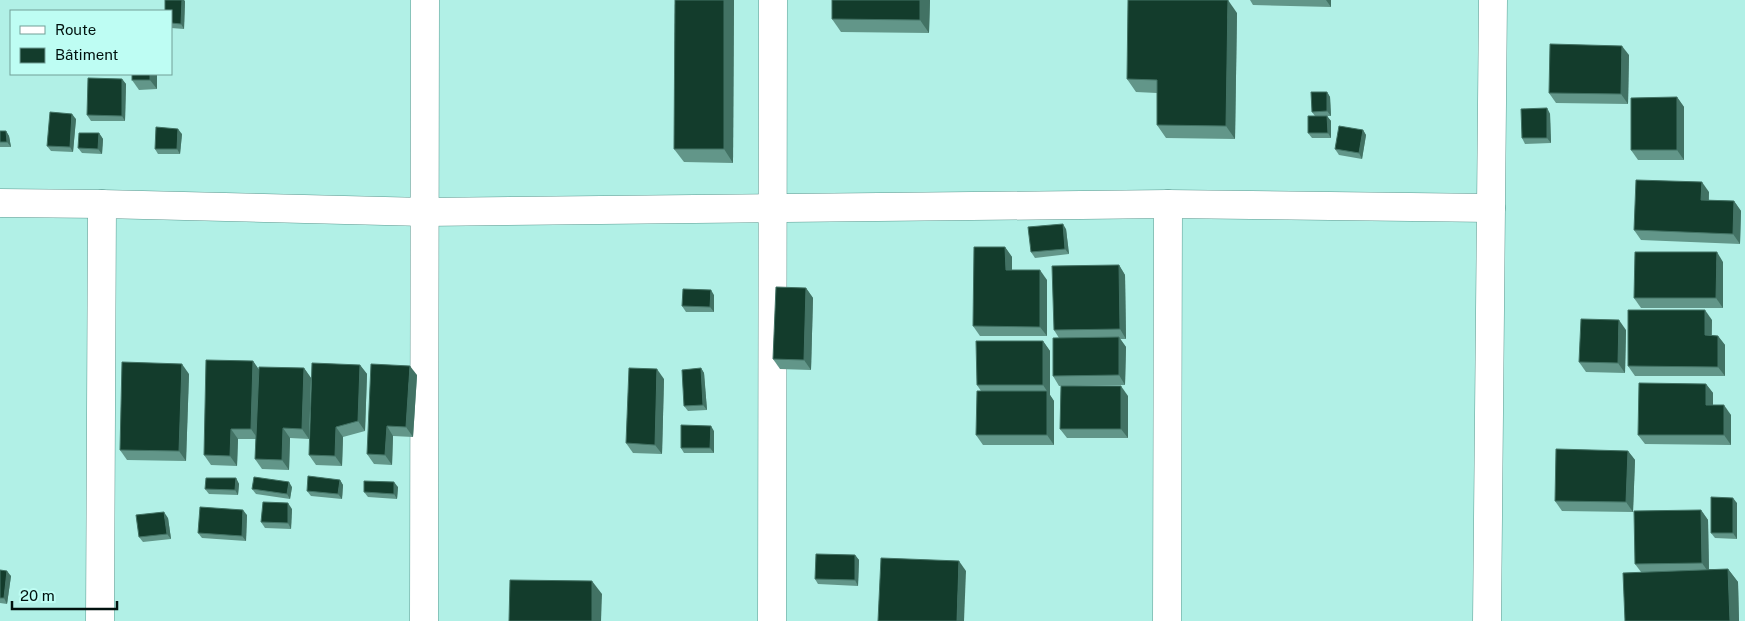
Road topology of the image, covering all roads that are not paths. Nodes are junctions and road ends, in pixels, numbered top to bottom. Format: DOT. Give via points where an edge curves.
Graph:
graph roads {
  1 [pos="425,0"];
  2 [pos="773,0"];
  3 [pos="1493,0"];
  4 [pos="0,204"];
  5 [pos="102,204"];
  6 [pos="1168,204"];
  7 [pos="1491,208"];
  8 [pos="773,209"];
  9 [pos="425,212"];
  10 [pos="100,621"];
  11 [pos="424,621"];
  12 [pos="772,621"];
  13 [pos="1167,621"];
  14 [pos="1487,621"];
  1 -- 9 [label="street"];
  2 -- 8 [label="street"];
  3 -- 7 [label="street"];
  4 -- 5 [label="street"];
  5 -- 9 [label="street"];
  5 -- 10 [label="street"];
  6 -- 7 [label="street"];
  6 -- 8 [label="street"];
  6 -- 13 [label="street"];
  7 -- 14 [label="street"];
  8 -- 9 [label="street"];
  8 -- 12 [label="street"];
  9 -- 11 [label="street"];
}
